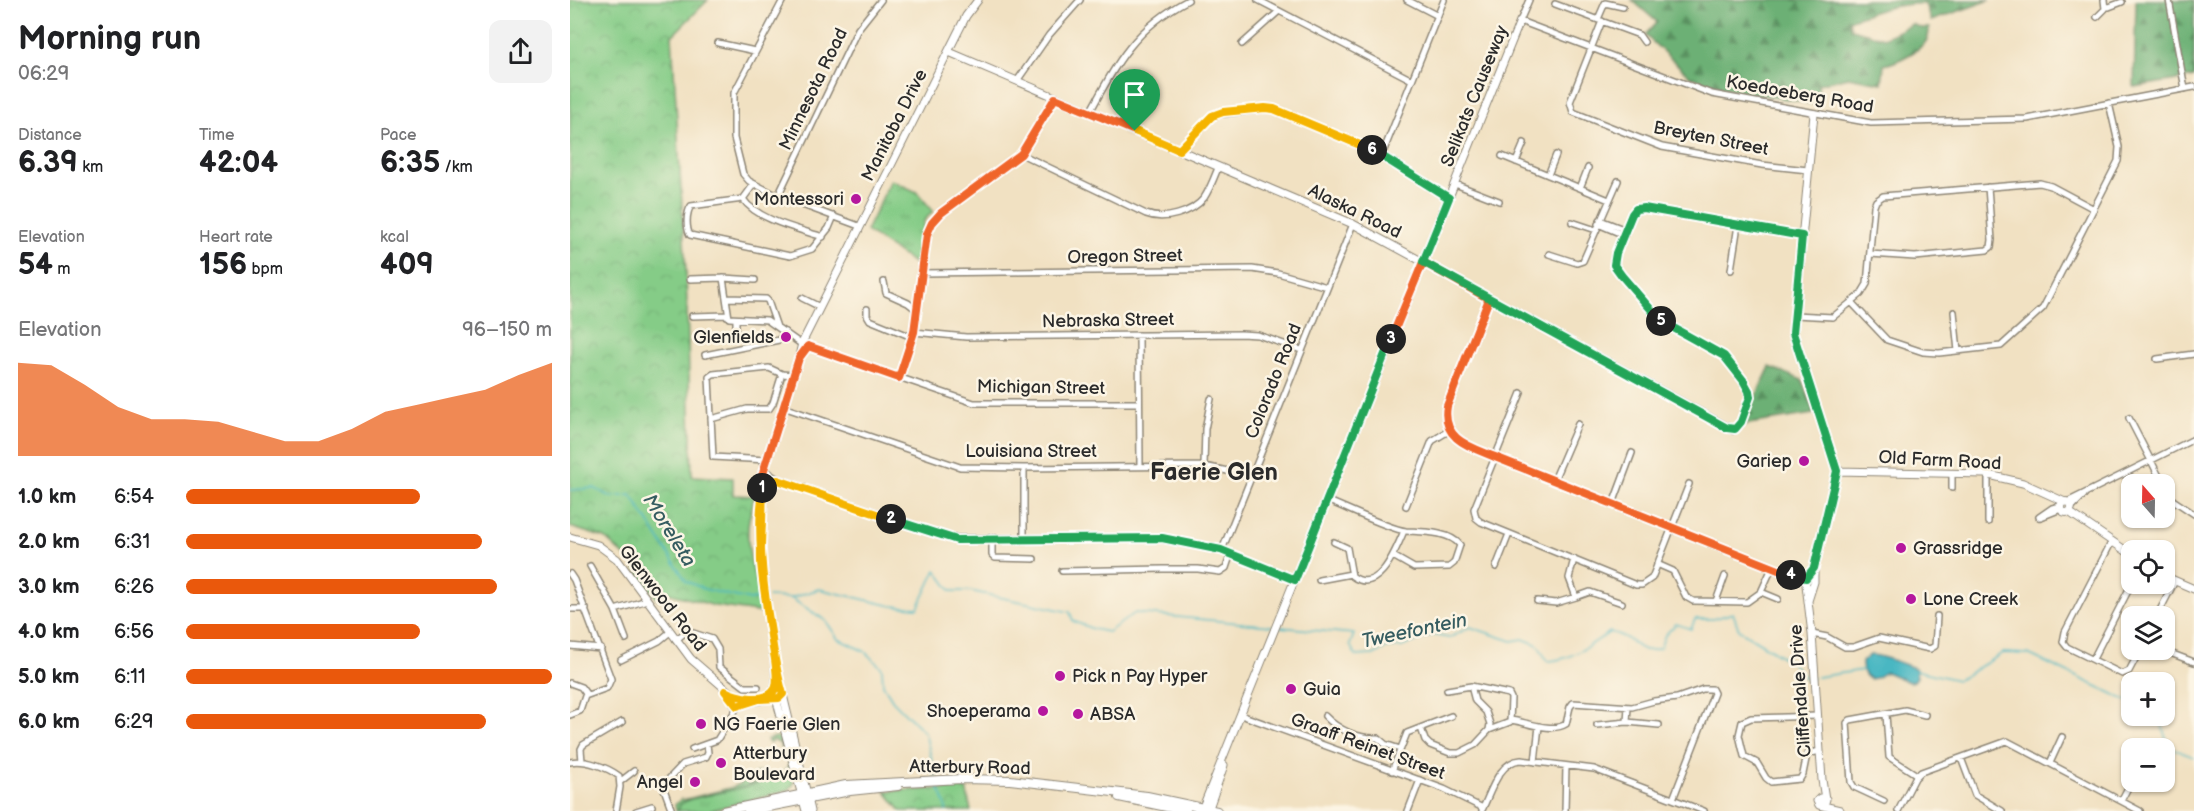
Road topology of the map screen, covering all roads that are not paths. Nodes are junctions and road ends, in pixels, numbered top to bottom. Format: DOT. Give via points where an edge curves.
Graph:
graph roads {
  1 [pos="783,0"];
  2 [pos="880,0"];
  3 [pos="978,0"];
  4 [pos="1080,0"];
  5 [pos="1188,0"];
  6 [pos="1258,0"];
  7 [pos="1407,0"];
  8 [pos="1444,0"];
  9 [pos="1528,0"];
  10 [pos="2169,0"];
  11 [pos="2122,2"];
  12 [pos="2105,3"];
  13 [pos="1555,4"];
  14 [pos="1623,8"];
  15 [pos="1279,11"];
  16 [pos="1438,16"];
  17 [pos="2097,17"];
  18 [pos="1600,20"];
  19 [pos="1520,21"];
  20 [pos="1644,42"];
  21 [pos="718,43"];
  22 [pos="1242,44"];
  23 [pos="1590,48"];
  24 [pos="755,51"];
  25 [pos="949,52"];
  26 [pos="1412,80"];
  27 [pos="1017,81"];
  28 [pos="2194,87"];
  29 [pos="2184,89"];
  30 [pos="1055,98"];
  31 [pos="2109,103"];
  32 [pos="1090,112"];
  33 [pos="1815,114"];
  34 [pos="1524,143"];
  35 [pos="1179,150"];
  36 [pos="1021,154"];
  37 [pos="1382,155"];
  38 [pos="1556,155"];
  39 [pos="1502,156"];
  40 [pos="1516,162"];
  41 [pos="1218,168"];
  42 [pos="1588,168"];
  43 [pos="1808,170"];
  44 [pos="1548,175"];
  45 [pos="1618,181"];
  46 [pos="754,184"];
  47 [pos="1455,184"];
  48 [pos="1988,187"];
  49 [pos="1580,188"];
  50 [pos="778,196"];
  51 [pos="1449,198"];
  52 [pos="743,199"];
  53 [pos="1609,200"];
  54 [pos="1499,201"];
  55 [pos="2094,209"];
  56 [pos="834,216"];
  57 [pos="1572,222"];
  58 [pos="1353,224"];
  59 [pos="1598,225"];
  60 [pos="1738,225"];
  61 [pos="859,226"];
  62 [pos="1625,232"];
  63 [pos="1802,236"];
  64 [pos="823,237"];
  65 [pos="1549,254"];
  66 [pos="1870,254"];
  67 [pos="1423,262"];
  68 [pos="1731,270"];
  69 [pos="922,273"];
  70 [pos="723,278"];
  71 [pos="690,279"];
  72 [pos="755,280"];
  73 [pos="884,282"];
  74 [pos="1327,287"];
  75 [pos="726,298"];
  76 [pos="802,298"];
  77 [pos="1489,299"];
  78 [pos="1852,303"];
  79 [pos="820,307"];
  80 [pos="867,309"];
  81 [pos="917,310"];
  82 [pos="1954,312"];
  83 [pos="728,315"];
  84 [pos="1795,315"];
  85 [pos="692,316"];
  86 [pos="736,319"];
  87 [pos="777,327"];
  88 [pos="785,332"];
  89 [pos="913,334"];
  90 [pos="1139,335"];
  91 [pos="736,336"];
  92 [pos="805,344"];
  93 [pos="1301,350"];
  94 [pos="1958,351"];
  95 [pos="2194,354"];
  96 [pos="705,355"];
  97 [pos="2157,359"];
  98 [pos="782,374"];
  99 [pos="793,375"];
  100 [pos="899,378"];
  101 [pos="1521,393"];
  102 [pos="1211,399"];
  103 [pos="1139,403"];
  104 [pos="783,407"];
  105 [pos="711,418"];
  106 [pos="2129,418"];
  107 [pos="1578,424"];
  108 [pos="1450,430"];
  109 [pos="1733,430"];
  110 [pos="2194,440"];
  111 [pos="1632,453"];
  112 [pos="1495,457"];
  113 [pos="767,460"];
  114 [pos="2151,460"];
  115 [pos="1140,466"];
  116 [pos="1204,466"];
  117 [pos="1024,468"];
  118 [pos="1837,471"];
  119 [pos="1952,473"];
  120 [pos="2158,474"];
  121 [pos="1988,475"];
  122 [pos="1251,476"];
  123 [pos="769,478"];
  124 [pos="1554,480"];
  125 [pos="1689,484"];
  126 [pos="1952,488"];
  127 [pos="1326,500"];
  128 [pos="2175,501"];
  129 [pos="1613,504"];
  130 [pos="1406,506"];
  131 [pos="2066,506"];
  132 [pos="2194,514"];
  133 [pos="1988,522"];
  134 [pos="1671,527"];
  135 [pos="1404,531"];
  136 [pos="1509,534"];
  137 [pos="570,537"];
  138 [pos="992,539"];
  139 [pos="1024,539"];
  140 [pos="2112,541"];
  141 [pos="1334,542"];
  142 [pos="2121,547"];
  143 [pos="1221,550"];
  144 [pos="1232,553"];
  145 [pos="1393,556"];
  146 [pos="1034,558"];
  147 [pos="1574,559"];
  148 [pos="1657,564"];
  149 [pos="591,566"];
  150 [pos="1496,567"];
  151 [pos="1772,568"];
  152 [pos="1062,571"];
  153 [pos="570,574"];
  154 [pos="1352,574"];
  155 [pos="1725,576"];
  156 [pos="1295,580"];
  157 [pos="1319,580"];
  158 [pos="2175,581"];
  159 [pos="1808,582"];
  160 [pos="2194,589"];
  161 [pos="1761,592"];
  162 [pos="2126,594"];
  163 [pos="1576,597"];
  164 [pos="1778,599"];
  165 [pos="647,600"];
  166 [pos="1537,601"];
  167 [pos="1716,601"];
  168 [pos="1622,603"];
  169 [pos="570,609"];
  170 [pos="586,609"];
  171 [pos="615,610"];
  172 [pos="1937,616"];
  173 [pos="670,632"];
  174 [pos="1812,634"];
  175 [pos="626,639"];
  176 [pos="676,640"];
  177 [pos="570,646"];
  178 [pos="601,649"];
  179 [pos="2175,655"];
  180 [pos="2093,659"];
  181 [pos="621,660"];
  182 [pos="2135,660"];
  183 [pos="2194,662"];
  184 [pos="570,683"];
  185 [pos="1471,686"];
  186 [pos="758,687"];
  187 [pos="1447,690"];
  188 [pos="777,694"];
  189 [pos="587,695"];
  190 [pos="737,701"];
  191 [pos="1628,707"];
  192 [pos="1886,714"];
  193 [pos="570,715"];
  194 [pos="1240,715"];
  195 [pos="1926,715"];
  196 [pos="1325,716"];
  197 [pos="1451,716"];
  198 [pos="1817,716"];
  199 [pos="1511,720"];
  200 [pos="622,722"];
  201 [pos="1627,723"];
  202 [pos="1596,725"];
  203 [pos="1659,725"];
  204 [pos="1539,726"];
  205 [pos="1421,728"];
  206 [pos="1489,730"];
  207 [pos="2062,737"];
  208 [pos="707,744"];
  209 [pos="692,749"];
  210 [pos="1400,749"];
  211 [pos="1820,751"];
  212 [pos="1960,758"];
  213 [pos="582,761"];
  214 [pos="570,762"];
  215 [pos="1535,762"];
  216 [pos="2050,763"];
  217 [pos="1566,766"];
  218 [pos="634,771"];
  219 [pos="1392,771"];
  220 [pos="1917,775"];
  221 [pos="1420,780"];
  222 [pos="621,781"];
  223 [pos="951,781"];
  224 [pos="2126,792"];
  225 [pos="805,796"];
  226 [pos="1673,799"];
  227 [pos="1884,801"];
  228 [pos="2121,801"];
  229 [pos="1821,804"];
  230 [pos="652,806"];
  231 [pos="1208,810"];
  232 [pos="1482,810"];
  233 [pos="1841,810"];
  234 [pos="616,811"];
  235 [pos="636,811"];
  236 [pos="672,811"];
  237 [pos="723,811"];
  238 [pos="748,811"];
  239 [pos="807,811"];
  240 [pos="812,811"];
  241 [pos="1186,811"];
  242 [pos="1408,811"];
  243 [pos="1565,811"];
  244 [pos="1704,811"];
  245 [pos="1898,811"];
  246 [pos="2002,811"];
  247 [pos="2140,811"];
  1 -- 24 [label="street"];
  2 -- 50 [label="street, Minnesota Road" via="858,29"];
  3 -- 25 [label="street, Manitoba Drive"];
  4 -- 27 [label="street"];
  5 -- 32 [label="street" via="1159,16 1128,48"];
  6 -- 15 [label="street"];
  7 -- 16 [label="street"];
  8 -- 16 [label="street"];
  9 -- 19 [label="street, Selikats Causeway"];
  10 -- 29 [label="street"];
  11 -- 12 [label="street" via="2109,7"];
  12 -- 17 [label="street"];
  13 -- 18 [label="street"];
  14 -- 18 [label="street" via="1605,3"];
  15 -- 22 [label="street"];
  15 -- 26 [label="street"];
  16 -- 26 [label="street"];
  18 -- 20 [label="street" via="1639,35"];
  18 -- 23 [label="street"];
  19 -- 23 [label="street, Koedoeberg Road"];
  19 -- 47 [label="street, Selikats Causeway"];
  21 -- 24 [label="street"];
  23 -- 33 [label="street, Koedoeberg Road" via="1712,94"];
  23 -- 43 [label="street, Breyten Street" via="1570,102 1570,108 1577,114 1662,147"];
  24 -- 46 [label="street" via="736,87 733,103 735,144 743,174"];
  25 -- 27 [label="street, Alaska Road"];
  25 -- 61 [label="street, Manitoba Drive"];
  26 -- 37 [label="street"];
  27 -- 30 [label="street, Alaska Road"];
  28 -- 29 [label="street, Koedoeberg Road"];
  29 -- 31 [label="street, Koedoeberg Road"];
  30 -- 32 [label="street, Alaska Road"];
  30 -- 36 [label="street"];
  31 -- 33 [label="street, Koedoeberg Road" via="2016,120 1871,123"];
  31 -- 55 [label="street" via="2119,157"];
  32 -- 35 [label="street, Alaska Road"];
  33 -- 43 [label="street"];
  34 -- 40 [label="street"];
  35 -- 37 [label="street" via="1212,116 1265,108"];
  35 -- 41 [label="street, Alaska Road"];
  36 -- 41 [label="street" via="1159,217 1187,210 1200,202"];
  36 -- 69 [label="street" via="933,220 927,234"];
  37 -- 51 [label="street"];
  38 -- 44 [label="street"];
  39 -- 40 [label="street"];
  40 -- 44 [label="street"];
  41 -- 58 [label="street, Alaska Road"];
  42 -- 49 [label="street"];
  43 -- 63 [label="street"];
  44 -- 49 [label="street"];
  45 -- 53 [label="street"];
  46 -- 50 [label="street"];
  46 -- 52 [label="street"];
  47 -- 51 [label="street, Selikats Causeway"];
  47 -- 54 [label="street"];
  48 -- 55 [label="street" via="2044,184"];
  48 -- 66 [label="street" via="1880,197 1874,206"];
  48 -- 66 [label="street" via="1992,240 1987,250 1915,257"];
  49 -- 53 [label="street"];
  50 -- 56 [label="street"];
  51 -- 67 [label="street, Selikats Causeway"];
  52 -- 64 [label="street" via="766,216"];
  52 -- 64 [label="street" via="690,206 690,235 785,256 810,251"];
  53 -- 59 [label="street"];
  55 -- 94 [label="street" via="2037,316 2001,346"];
  56 -- 61 [label="street"];
  56 -- 64 [label="street"];
  57 -- 59 [label="street"];
  58 -- 67 [label="street, Alaska Road"];
  58 -- 74 [label="street, Colorado Road"];
  59 -- 62 [label="street"];
  59 -- 65 [label="street" via="1580,263"];
  60 -- 62 [label="street" via="1644,208 1633,213"];
  60 -- 63 [label="street"];
  60 -- 68 [label="street"];
  61 -- 79 [label="street, Manitoba Drive"];
  62 -- 109 [label="street" via="1614,262 1622,276 1657,318 1725,357 1748,389 1749,403 1740,425"];
  63 -- 84 [label="street"];
  66 -- 78 [label="street" via="1866,288"];
  67 -- 77 [label="street, Alaska Road"];
  67 -- 127 [label="street, Selikats Causeway"];
  69 -- 74 [label="street, Oregon Street" via="1252,269"];
  69 -- 81 [label="street"];
  70 -- 71 [label="street"];
  70 -- 72 [label="street"];
  70 -- 75 [label="street"];
  73 -- 81 [label="street" via="886,292"];
  74 -- 93 [label="street, Colorado Road"];
  75 -- 83 [label="street"];
  75 -- 87 [label="street" via="766,299"];
  76 -- 79 [label="street"];
  77 -- 108 [label="street" via="1447,406 1445,416"];
  77 -- 109 [label="street, Alaska Road"];
  78 -- 84 [label="street" via="1833,316"];
  78 -- 94 [label="street" via="1890,342 1928,352"];
  79 -- 92 [label="street, Manitoba Drive"];
  80 -- 89 [label="street, Nebraska Street" via="870,320"];
  81 -- 89 [label="street"];
  82 -- 94 [label="street"];
  83 -- 85 [label="street"];
  83 -- 86 [label="street"];
  84 -- 118 [label="street" via="1795,339"];
  86 -- 87 [label="street, Michigan Street" via="767,320"];
  86 -- 91 [label="street"];
  87 -- 88 [label="street, Michigan Street"];
  88 -- 92 [label="street, Michigan Street"];
  88 -- 96 [label="street" via="779,340"];
  89 -- 90 [label="street, Nebraska Street"];
  89 -- 100 [label="street"];
  90 -- 93 [label="street, Nebraska Street" via="1257,335"];
  90 -- 103 [label="street"];
  92 -- 99 [label="street, Manitoba Drive"];
  92 -- 100 [label="street, Michigan Street"];
  93 -- 122 [label="street, Colorado Road"];
  95 -- 97 [label="street"];
  98 -- 99 [label="street"];
  98 -- 105 [label="street" via="769,409 747,409"];
  98 -- 105 [label="street" via="770,368 710,376"];
  99 -- 104 [label="street, Manitoba Drive"];
  100 -- 103 [label="street, Michigan Street" via="982,404"];
  101 -- 112 [label="street"];
  102 -- 116 [label="street"];
  103 -- 115 [label="street"];
  104 -- 113 [label="street, Manitoba Drive"];
  104 -- 117 [label="street, Louisiana Street" via="952,466"];
  105 -- 113 [label="street" via="713,457"];
  106 -- 114 [label="street"];
  107 -- 124 [label="street"];
  108 -- 112 [label="street" via="1460,441"];
  108 -- 130 [label="street" via="1432,441"];
  110 -- 114 [label="street"];
  111 -- 129 [label="street"];
  112 -- 124 [label="street"];
  112 -- 136 [label="street" via="1474,514"];
  113 -- 123 [label="street, Manitoba Drive"];
  114 -- 120 [label="street"];
  114 -- 131 [label="street"];
  115 -- 116 [label="street, Louisiana Street"];
  115 -- 117 [label="street, Louisiana Street"];
  116 -- 122 [label="street, Louisiana Street"];
  117 -- 139 [label="street"];
  118 -- 119 [label="street, Old Farm Road"];
  118 -- 159 [label="street"];
  119 -- 121 [label="street, Old Farm Road"];
  119 -- 126 [label="street"];
  121 -- 131 [label="street, Old Farm Road" via="2038,489"];
  121 -- 133 [label="street"];
  122 -- 143 [label="street, Colorado Road"];
  123 -- 138 [label="street" via="945,537"];
  123 -- 188 [label="street, Manitoba Drive" via="763,492 761,562"];
  124 -- 129 [label="street"];
  125 -- 134 [label="street"];
  127 -- 135 [label="street"];
  127 -- 156 [label="street, Selikats Causeway"];
  128 -- 132 [label="street"];
  129 -- 134 [label="street"];
  131 -- 140 [label="street, Old Farm Road"];
  134 -- 148 [label="street"];
  134 -- 151 [label="street"];
  135 -- 145 [label="street"];
  135 -- 145 [label="street" via="1427,532 1459,542 1454,563 1449,567 1418,568"];
  136 -- 147 [label="street"];
  136 -- 150 [label="street"];
  137 -- 165 [label="street, Glenwood Road" via="611,554"];
  138 -- 139 [label="street"];
  138 -- 146 [label="street" via="995,558"];
  139 -- 143 [label="street" via="1150,537"];
  140 -- 142 [label="street, Old Farm Road"];
  140 -- 180 [label="street" via="2062,639 2066,646"];
  141 -- 154 [label="street" via="1347,548"];
  143 -- 144 [label="street"];
  144 -- 152 [label="street" via="1220,572"];
  144 -- 156 [label="street"];
  145 -- 154 [label="street" via="1369,581 1359,581"];
  147 -- 148 [label="street" via="1639,586 1650,581"];
  147 -- 163 [label="street" via="1569,578"];
  148 -- 167 [label="street" via="1675,573 1688,600"];
  149 -- 171 [label="street"];
  151 -- 159 [label="street"];
  151 -- 161 [label="street"];
  153 -- 170 [label="street"];
  154 -- 157 [label="street"];
  155 -- 167 [label="street"];
  156 -- 194 [label="street, Selikats Causeway"];
  158 -- 160 [label="street"];
  159 -- 174 [label="street, Cliffendale Drive"];
  161 -- 164 [label="street"];
  161 -- 167 [label="street" via="1747,602"];
  162 -- 180 [label="street"];
  163 -- 166 [label="street" via="1556,603"];
  163 -- 168 [label="street" via="1590,592"];
  165 -- 171 [label="street"];
  165 -- 173 [label="street, Glenwood Road"];
  169 -- 170 [label="street"];
  170 -- 178 [label="street"];
  171 -- 175 [label="street"];
  172 -- 174 [label="street" via="1935,645 1926,650 1879,638 1849,648"];
  173 -- 176 [label="street, Glenwood Road"];
  173 -- 181 [label="street"];
  174 -- 198 [label="street, Cliffendale Drive"];
  176 -- 186 [label="street" via="690,632 711,639 718,646 719,668 745,687"];
  176 -- 190 [label="street, Glenwood Road"];
  177 -- 178 [label="street"];
  178 -- 189 [label="street" via="611,681 606,688"];
  179 -- 183 [label="street"];
  180 -- 182 [label="street" via="2120,674 2125,674"];
  184 -- 189 [label="street" via="581,687"];
  185 -- 187 [label="street"];
  185 -- 199 [label="street" via="1509,694"];
  185 -- 206 [label="street" via="1475,701 1486,712"];
  188 -- 190 [label="street"];
  188 -- 225 [label="street, Manitoba Drive"];
  189 -- 193 [label="street" via="580,711"];
  190 -- 208 [label="street" via="720,737"];
  191 -- 201 [label="street"];
  191 -- 204 [label="street" via="1574,703 1563,727"];
  191 -- 226 [label="street" via="1702,689 1712,689 1714,693"];
  192 -- 195 [label="street" via="1909,710"];
  192 -- 220 [label="street" via="1889,757"];
  192 -- 227 [label="street" via="1850,720 1846,725 1852,784"];
  194 -- 219 [label="street, Graaff Reinet Street"];
  194 -- 231 [label="street, Selikats Causeway"];
  196 -- 210 [label="street" via="1341,729 1364,738 1377,738"];
  197 -- 205 [label="street"];
  198 -- 211 [label="street, Cliffendale Drive"];
  198 -- 211 [label="street" via="1751,718 1740,725 1739,735 1744,756 1757,763 1771,782 1800,779 1807,754"];
  199 -- 204 [label="street"];
  199 -- 206 [label="street"];
  200 -- 213 [label="street" via="583,745"];
  201 -- 202 [label="street"];
  201 -- 203 [label="street"];
  204 -- 215 [label="street"];
  205 -- 206 [label="street" via="1430,745 1455,753 1471,749"];
  205 -- 210 [label="street" via="1407,733"];
  207 -- 216 [label="street"];
  208 -- 209 [label="street"];
  208 -- 236 [label="street" via="706,757 683,764 664,784"];
  210 -- 219 [label="street"];
  211 -- 229 [label="street, Cliffendale Drive"];
  212 -- 216 [label="street" via="2007,741"];
  212 -- 220 [label="street"];
  212 -- 246 [label="street" via="1975,795"];
  213 -- 214 [label="street"];
  213 -- 222 [label="street" via="613,772"];
  215 -- 217 [label="street"];
  215 -- 232 [label="street" via="1518,760 1506,765"];
  216 -- 228 [label="street"];
  217 -- 226 [label="street" via="1594,769"];
  217 -- 243 [label="street"];
  218 -- 222 [label="street"];
  219 -- 221 [label="street, Graaff Reinet Street"];
  220 -- 245 [label="street"];
  221 -- 232 [label="street, Graaff Reinet Street"];
  221 -- 242 [label="street"];
  222 -- 234 [label="street"];
  223 -- 225 [label="main road, Atterbury Road"];
  223 -- 231 [label="main road, Atterbury Road" via="1010,780 1147,796"];
  223 -- 241 [label="main road, Atterbury Road" via="1066,790"];
  224 -- 228 [label="street"];
  225 -- 237 [label="main road, Atterbury Road"];
  225 -- 238 [label="main road, Atterbury Road"];
  225 -- 239 [label="street"];
  225 -- 240 [label="street"];
  226 -- 244 [label="street"];
  228 -- 247 [label="street"];
  229 -- 233 [label="street"];
  230 -- 235 [label="street"];
}
